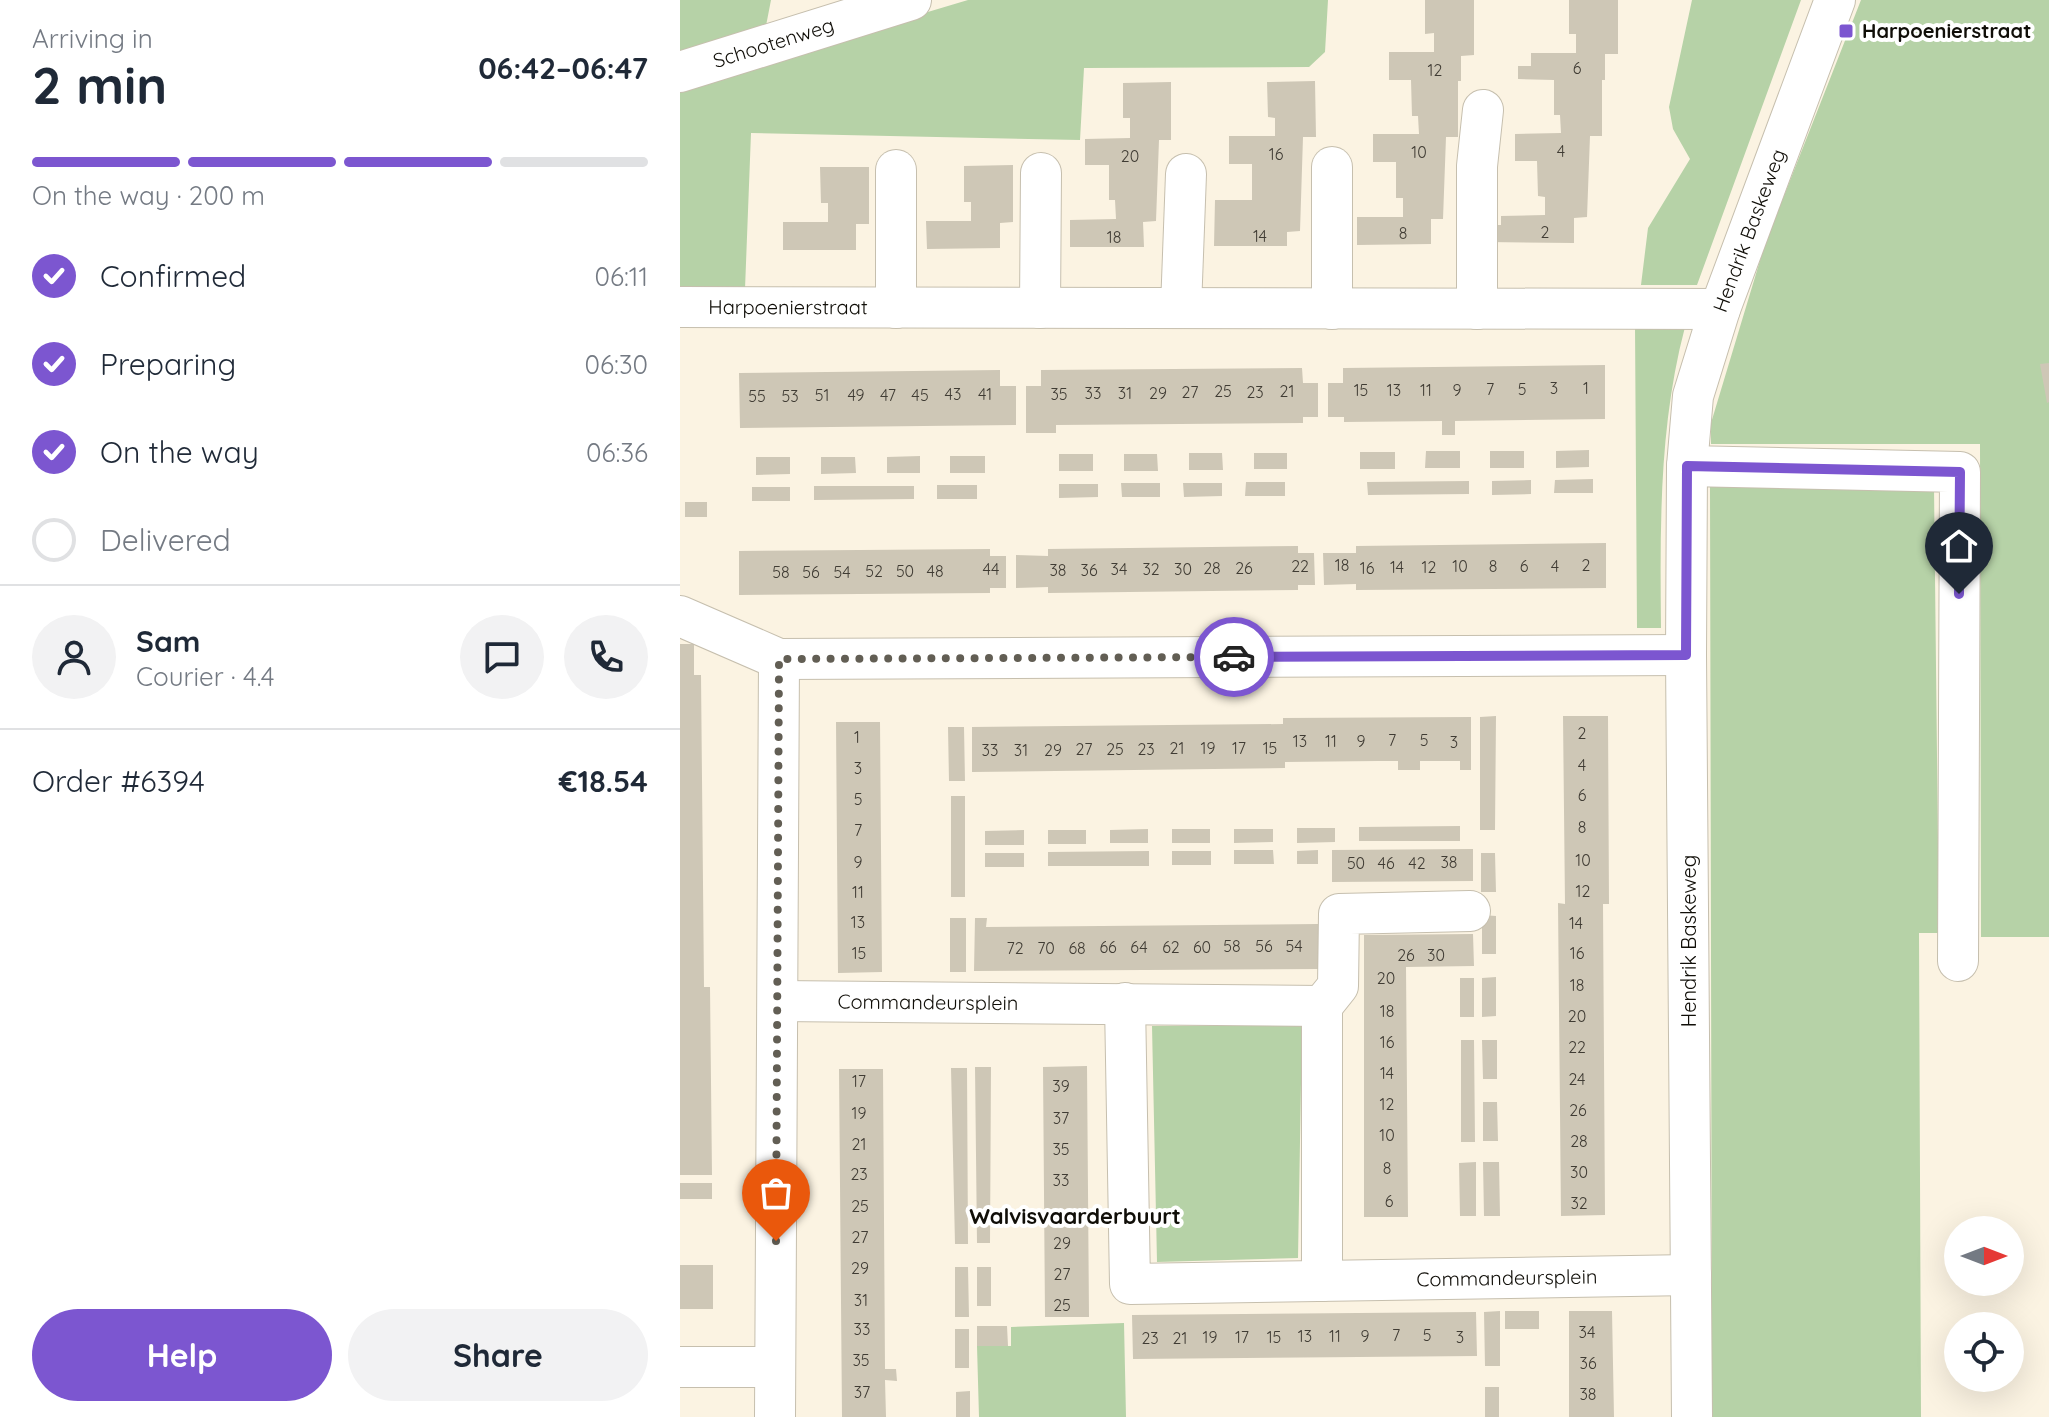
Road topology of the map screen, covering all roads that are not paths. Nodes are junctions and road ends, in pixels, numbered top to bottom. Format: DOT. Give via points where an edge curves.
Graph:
graph roads {
  1 [pos="911,0"];
  2 [pos="1835,0"];
  3 [pos="795,17"];
  4 [pos="680,72"];
  5 [pos="1483,110"];
  6 [pos="1332,167"];
  7 [pos="896,170"];
  8 [pos="1041,173"];
  9 [pos="1186,174"];
  10 [pos="680,307"];
  11 [pos="896,308"];
  12 [pos="1040,308"];
  13 [pos="1181,308"];
  14 [pos="1332,309"];
  15 [pos="1477,309"];
  16 [pos="1720,309"];
  17 [pos="1687,466"];
  18 [pos="680,616"];
  19 [pos="1686,655"];
  20 [pos="779,659"];
  21 [pos="1470,911"];
  22 [pos="1958,961"];
  23 [pos="778,1001"];
  24 [pos="1125,1003"];
  25 [pos="1322,1006"];
  26 [pos="1691,1275"];
  27 [pos="1322,1281"];
  28 [pos="680,1367"];
  29 [pos="775,1367"];
  30 [pos="775,1417"];
  31 [pos="1692,1417"];
  1 -- 3 [label="street, Schootenweg"];
  2 -- 16 [label="street, Hendrik Baskeweg"];
  3 -- 4 [label="street, Schootenweg"];
  5 -- 15 [label="street" via="1477,166"];
  6 -- 14 [label="street"];
  7 -- 11 [label="street, Harpoenierstraat"];
  8 -- 12 [label="street"];
  9 -- 13 [label="street"];
  10 -- 11 [label="street, Harpoenierstraat"];
  11 -- 12 [label="street, Harpoenierstraat"];
  12 -- 13 [label="street, Harpoenierstraat"];
  13 -- 14 [label="street, Harpoenierstraat"];
  14 -- 15 [label="street, Harpoenierstraat"];
  15 -- 16 [label="street, Harpoenierstraat"];
  16 -- 17 [label="street, Hendrik Baskeweg" via="1693,396"];
  17 -- 19 [label="street, Hendrik Baskeweg"];
  17 -- 22 [label="street" via="1960,472"];
  18 -- 20 [label="street"];
  19 -- 20 [label="street"];
  19 -- 26 [label="street, Hendrik Baskeweg"];
  20 -- 23 [label="street"];
  21 -- 25 [label="street" via="1339,914 1338,986"];
  23 -- 24 [label="street, Commandeursplein"];
  23 -- 29 [label="street"];
  24 -- 25 [label="street, Commandeursplein"];
  24 -- 27 [label="street, Commandeursplein" via="1130,1284"];
  25 -- 27 [label="street"];
  26 -- 27 [label="street, Commandeursplein"];
  26 -- 31 [label="street, Hendrik Baskeweg"];
  28 -- 29 [label="street"];
  29 -- 30 [label="street"];
}
